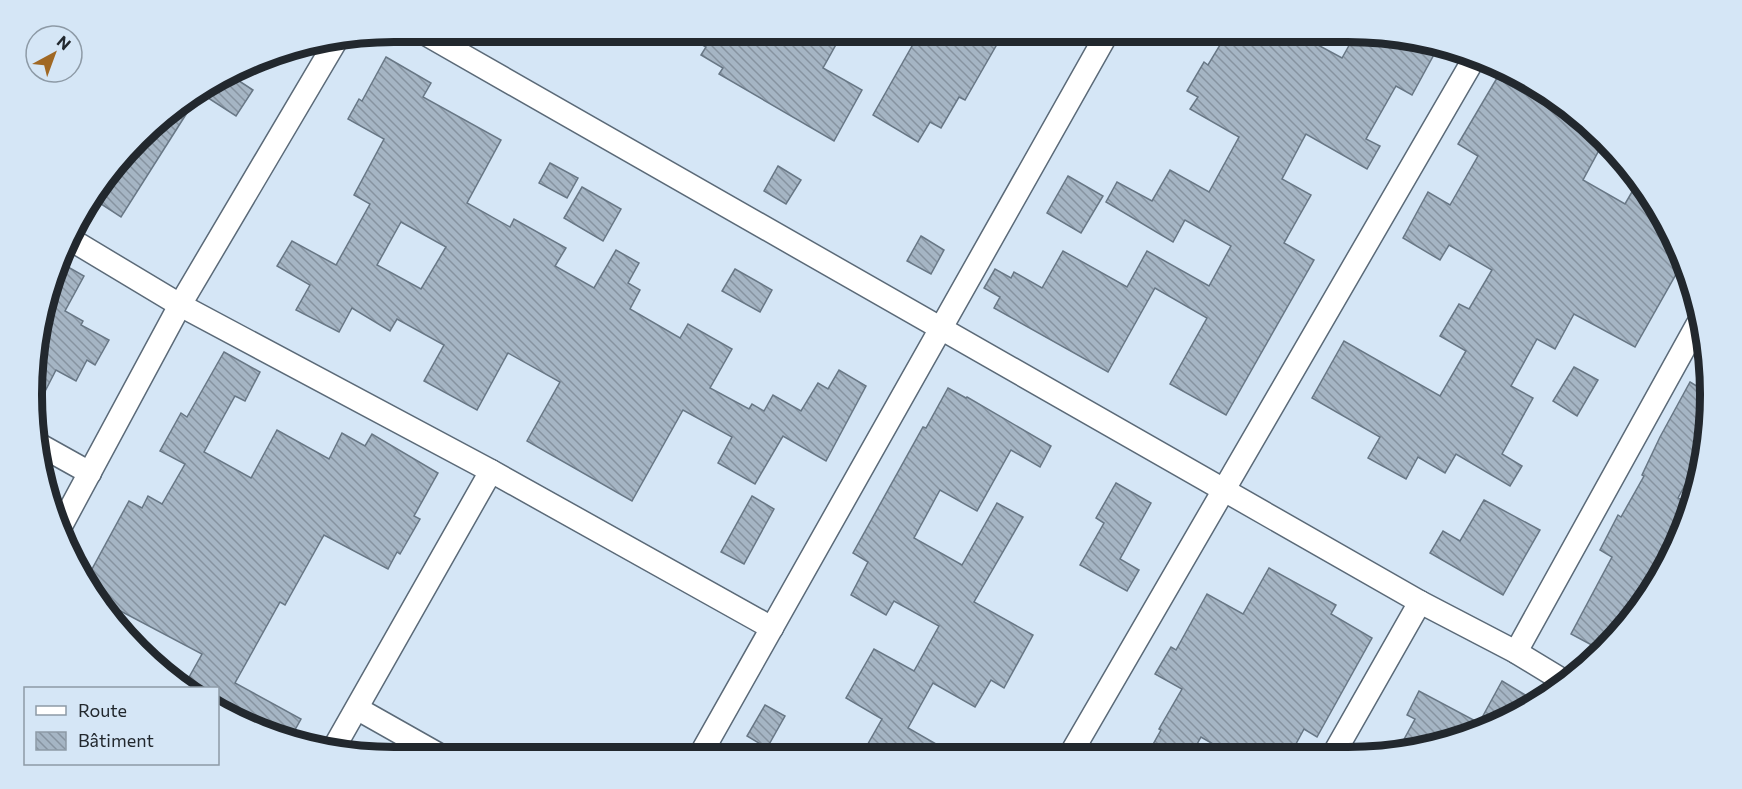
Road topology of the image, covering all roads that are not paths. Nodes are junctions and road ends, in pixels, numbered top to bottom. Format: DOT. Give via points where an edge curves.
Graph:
graph roads {
  1 [pos="440,42"];
  2 [pos="1102,42"];
  3 [pos="332,48"];
  4 [pos="1471,65"];
  5 [pos="76,243"];
  6 [pos="180,305"];
  7 [pos="942,328"];
  8 [pos="1694,331"];
  9 [pos="46,449"];
  10 [pos="491,471"];
  11 [pos="90,473"];
  12 [pos="1225,490"];
  13 [pos="65,520"];
  14 [pos="1420,602"];
  15 [pos="772,628"];
  16 [pos="1516,652"];
  17 [pos="1558,677"];
  18 [pos="358,709"];
  19 [pos="337,742"];
  20 [pos="425,747"];
  21 [pos="705,747"];
  22 [pos="1075,747"];
  23 [pos="1338,747"];
  1 -- 7 [label="street"];
  2 -- 7 [label="street"];
  3 -- 6 [label="street"];
  4 -- 12 [label="street"];
  5 -- 6 [label="street"];
  6 -- 10 [label="street"];
  6 -- 11 [label="street"];
  7 -- 12 [label="street"];
  7 -- 15 [label="street"];
  8 -- 16 [label="street"];
  9 -- 11 [label="street"];
  10 -- 15 [label="street"];
  10 -- 18 [label="street"];
  11 -- 13 [label="street"];
  12 -- 14 [label="street"];
  12 -- 22 [label="street"];
  14 -- 16 [label="street"];
  14 -- 23 [label="street"];
  15 -- 21 [label="street"];
  16 -- 17 [label="street"];
  18 -- 19 [label="street"];
  18 -- 20 [label="street"];
}
